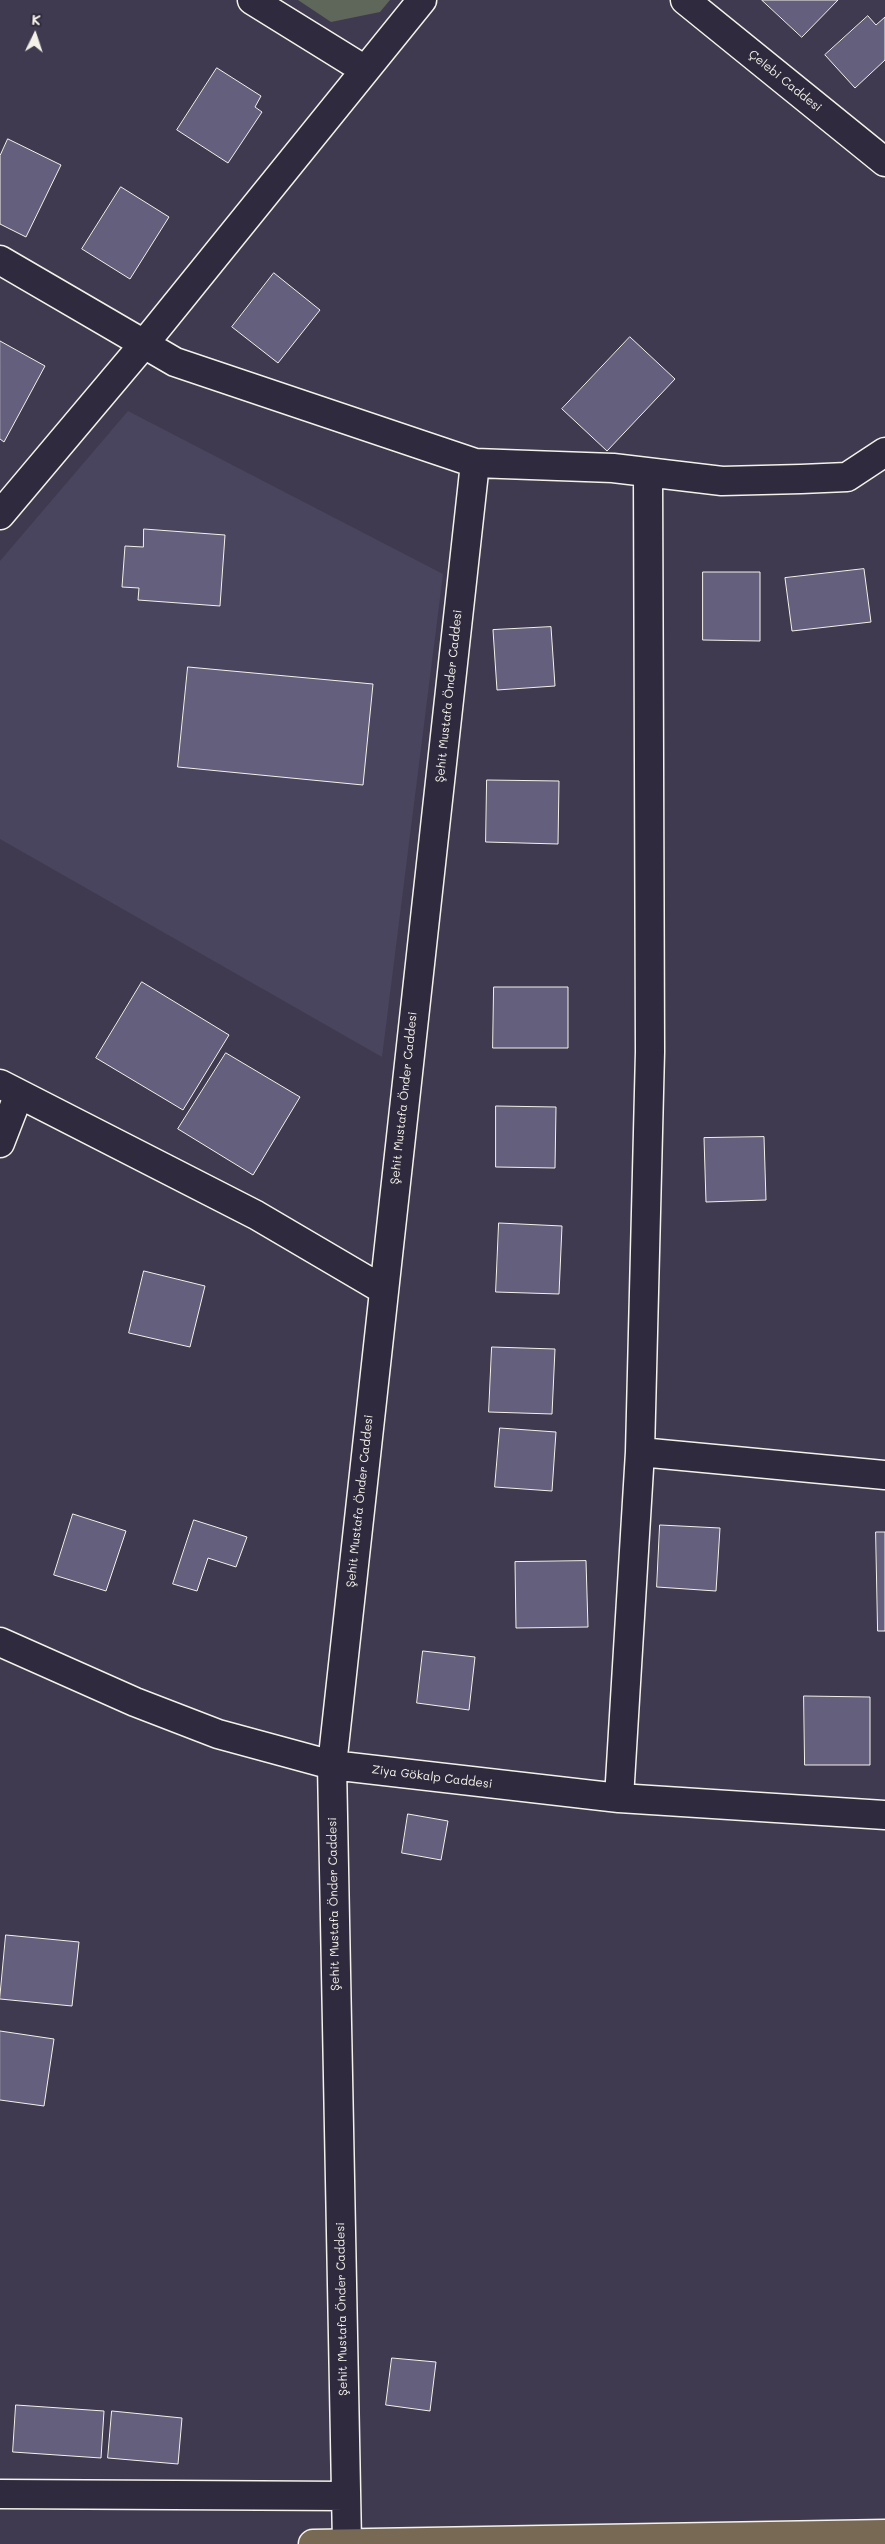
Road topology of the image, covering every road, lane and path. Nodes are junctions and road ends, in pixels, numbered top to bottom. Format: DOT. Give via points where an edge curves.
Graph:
graph roads {
  1 [pos="252,0"];
  2 [pos="422,0"];
  3 [pos="685,0"];
  4 [pos="365,70"];
  5 [pos="885,162"];
  6 [pos="0,260"];
  7 [pos="144,344"];
  8 [pos="885,454"];
  9 [pos="474,463"];
  10 [pos="648,473"];
  11 [pos="0,515"];
  12 [pos="9,1089"];
  13 [pos="0,1143"];
  14 [pos="382,1289"];
  15 [pos="640,1452"];
  16 [pos="885,1475"];
  17 [pos="0,1642"];
  18 [pos="332,1765"];
  19 [pos="619,1798"];
  20 [pos="885,1815"];
  21 [pos="0,2494"];
  22 [pos="346,2496"];
  23 [pos="885,2534"];
  24 [pos="313,2544"];
  25 [pos="347,2544"];
  1 -- 4 [label="street"];
  2 -- 4 [label="street"];
  3 -- 5 [label="street, Çelebi Caddesi"];
  4 -- 7 [label="street"];
  6 -- 7 [label="street"];
  7 -- 9 [label="street" via="175,362"];
  7 -- 11 [label="street"];
  8 -- 10 [label="street" via="847,477 722,481"];
  9 -- 10 [label="street" via="613,468"];
  9 -- 14 [label="street, Şehit Mustafa Önder Caddesi"];
  10 -- 15 [label="street" via="650,1052"];
  12 -- 13 [label="street"];
  12 -- 14 [label="street" via="256,1215"];
  14 -- 18 [label="street, Şehit Mustafa Önder Caddesi"];
  15 -- 16 [label="street"];
  15 -- 19 [label="street"];
  17 -- 18 [label="street, Ziya Gökalp Caddesi" via="134,1702 218,1734"];
  18 -- 19 [label="street, Ziya Gökalp Caddesi"];
  18 -- 22 [label="street, Şehit Mustafa Önder Caddesi"];
  19 -- 20 [label="street, Ziya Gökalp Caddesi"];
  21 -- 22 [label="street"];
  22 -- 25 [label="street, Şehit Mustafa Önder Caddesi"];
  23 -- 25 [label="highway"];
  24 -- 25 [label="highway"];
}
